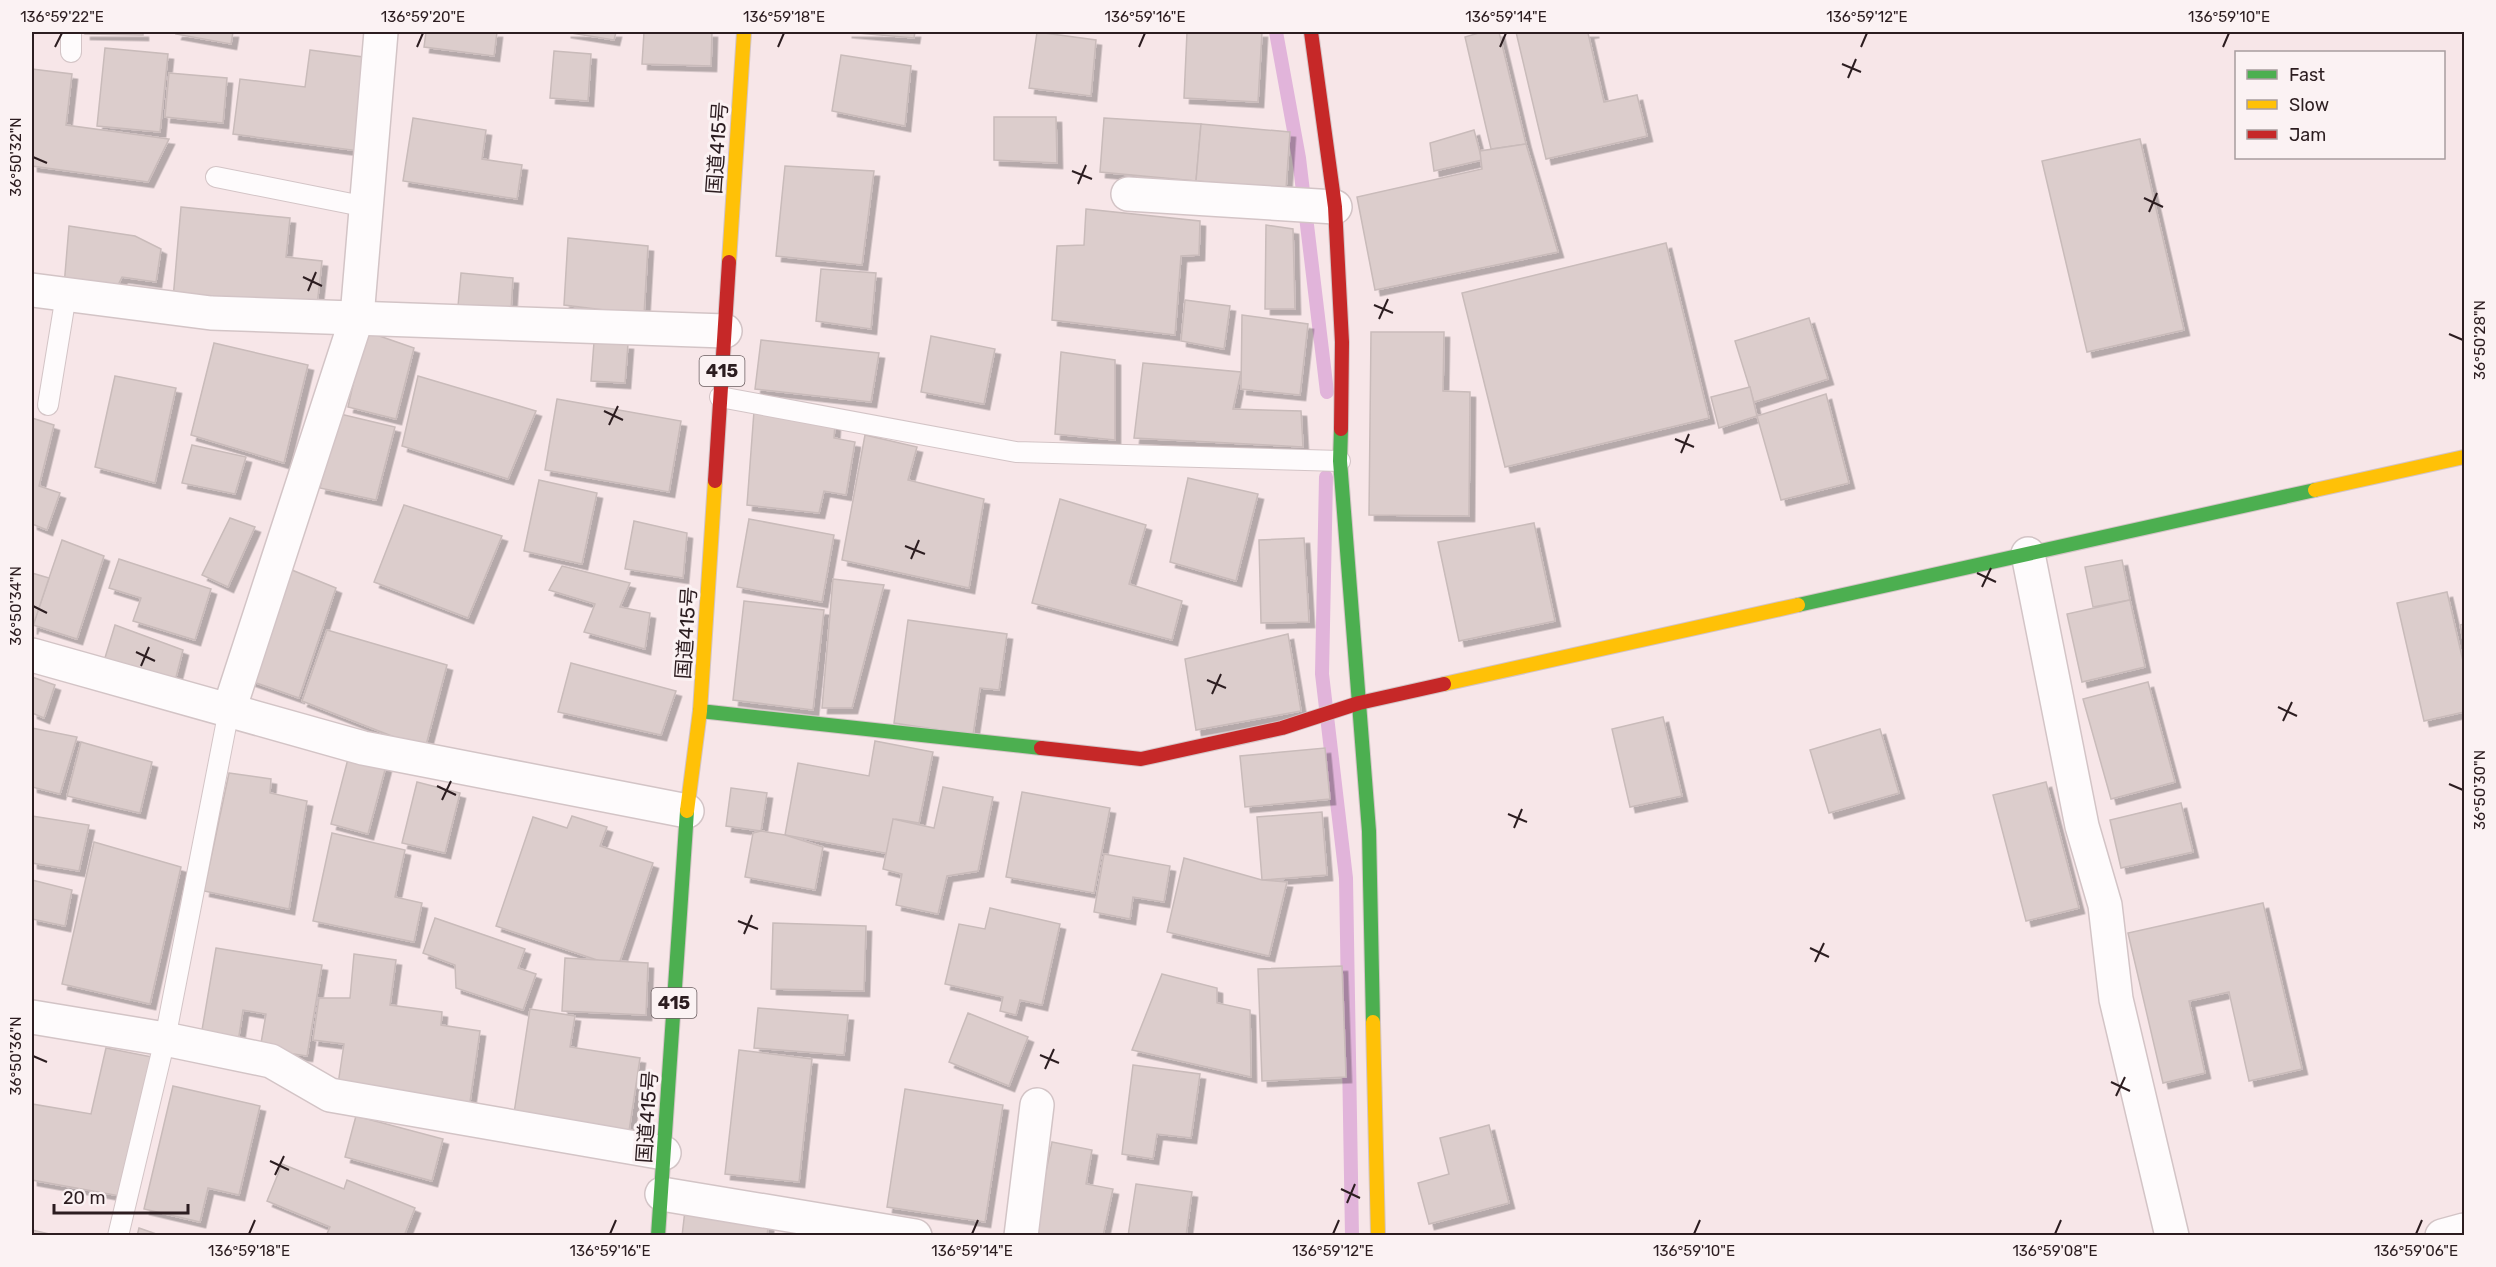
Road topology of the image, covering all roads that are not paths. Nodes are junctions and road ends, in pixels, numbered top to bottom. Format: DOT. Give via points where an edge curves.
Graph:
graph roads {
  1 [pos="71,32"];
  2 [pos="381,32"];
  3 [pos="744,32"];
  4 [pos="1311,32"];
  5 [pos="71,52"];
  6 [pos="216,177"];
  7 [pos="1128,194"];
  8 [pos="367,207"];
  9 [pos="1335,207"];
  10 [pos="32,290"];
  11 [pos="66,295"];
  12 [pos="357,317"];
  13 [pos="725,332"];
  14 [pos="720,397"];
  15 [pos="48,405"];
  16 [pos="2464,457"];
  17 [pos="1340,461"];
  18 [pos="2028,554"];
  19 [pos="32,655"];
  20 [pos="1359,703"];
  21 [pos="229,710"];
  22 [pos="700,711"];
  23 [pos="687,811"];
  24 [pos="32,1017"];
  25 [pos="165,1039"];
  26 [pos="1037,1105"];
  27 [pos="664,1153"];
  28 [pos="662,1194"];
  29 [pos="2464,1230"];
  30 [pos="118,1236"];
  31 [pos="658,1236"];
  32 [pos="915,1236"];
  33 [pos="1021,1236"];
  34 [pos="1378,1236"];
  35 [pos="2172,1236"];
  36 [pos="2442,1236"];
  1 -- 5 [label="lane"];
  2 -- 8 [label="street"];
  3 -- 13 [label="main road, 国道415号 / 415"];
  4 -- 9 [label="main road"];
  6 -- 8 [label="lane"];
  7 -- 9 [label="street"];
  8 -- 12 [label="street"];
  9 -- 17 [label="main road" via="1342,342"];
  10 -- 11 [label="street"];
  11 -- 12 [label="street" via="211,313"];
  11 -- 15 [label="lane"];
  12 -- 13 [label="street"];
  12 -- 21 [label="street"];
  13 -- 14 [label="main road, 国道415号 / 415"];
  14 -- 17 [label="lane" via="1016,452"];
  14 -- 22 [label="main road, 国道415号 / 415"];
  16 -- 18 [label="main road"];
  17 -- 20 [label="main road"];
  18 -- 20 [label="main road"];
  18 -- 35 [label="street" via="2082,826 2105,904 2116,999"];
  19 -- 21 [label="street"];
  20 -- 22 [label="main road" via="1282,728 1141,759"];
  20 -- 34 [label="main road" via="1370,831"];
  21 -- 23 [label="street" via="363,748"];
  21 -- 25 [label="lane"];
  22 -- 23 [label="main road, 国道415号 / 415"];
  23 -- 27 [label="main road, 国道415号 / 415"];
  24 -- 25 [label="street"];
  25 -- 27 [label="street" via="271,1061 330,1095"];
  25 -- 30 [label="lane"];
  26 -- 33 [label="street"];
  27 -- 28 [label="main road, 国道415号 / 415"];
  28 -- 31 [label="main road, 国道415号 / 415"];
  28 -- 32 [label="street"];
  29 -- 36 [label="street"];
}
